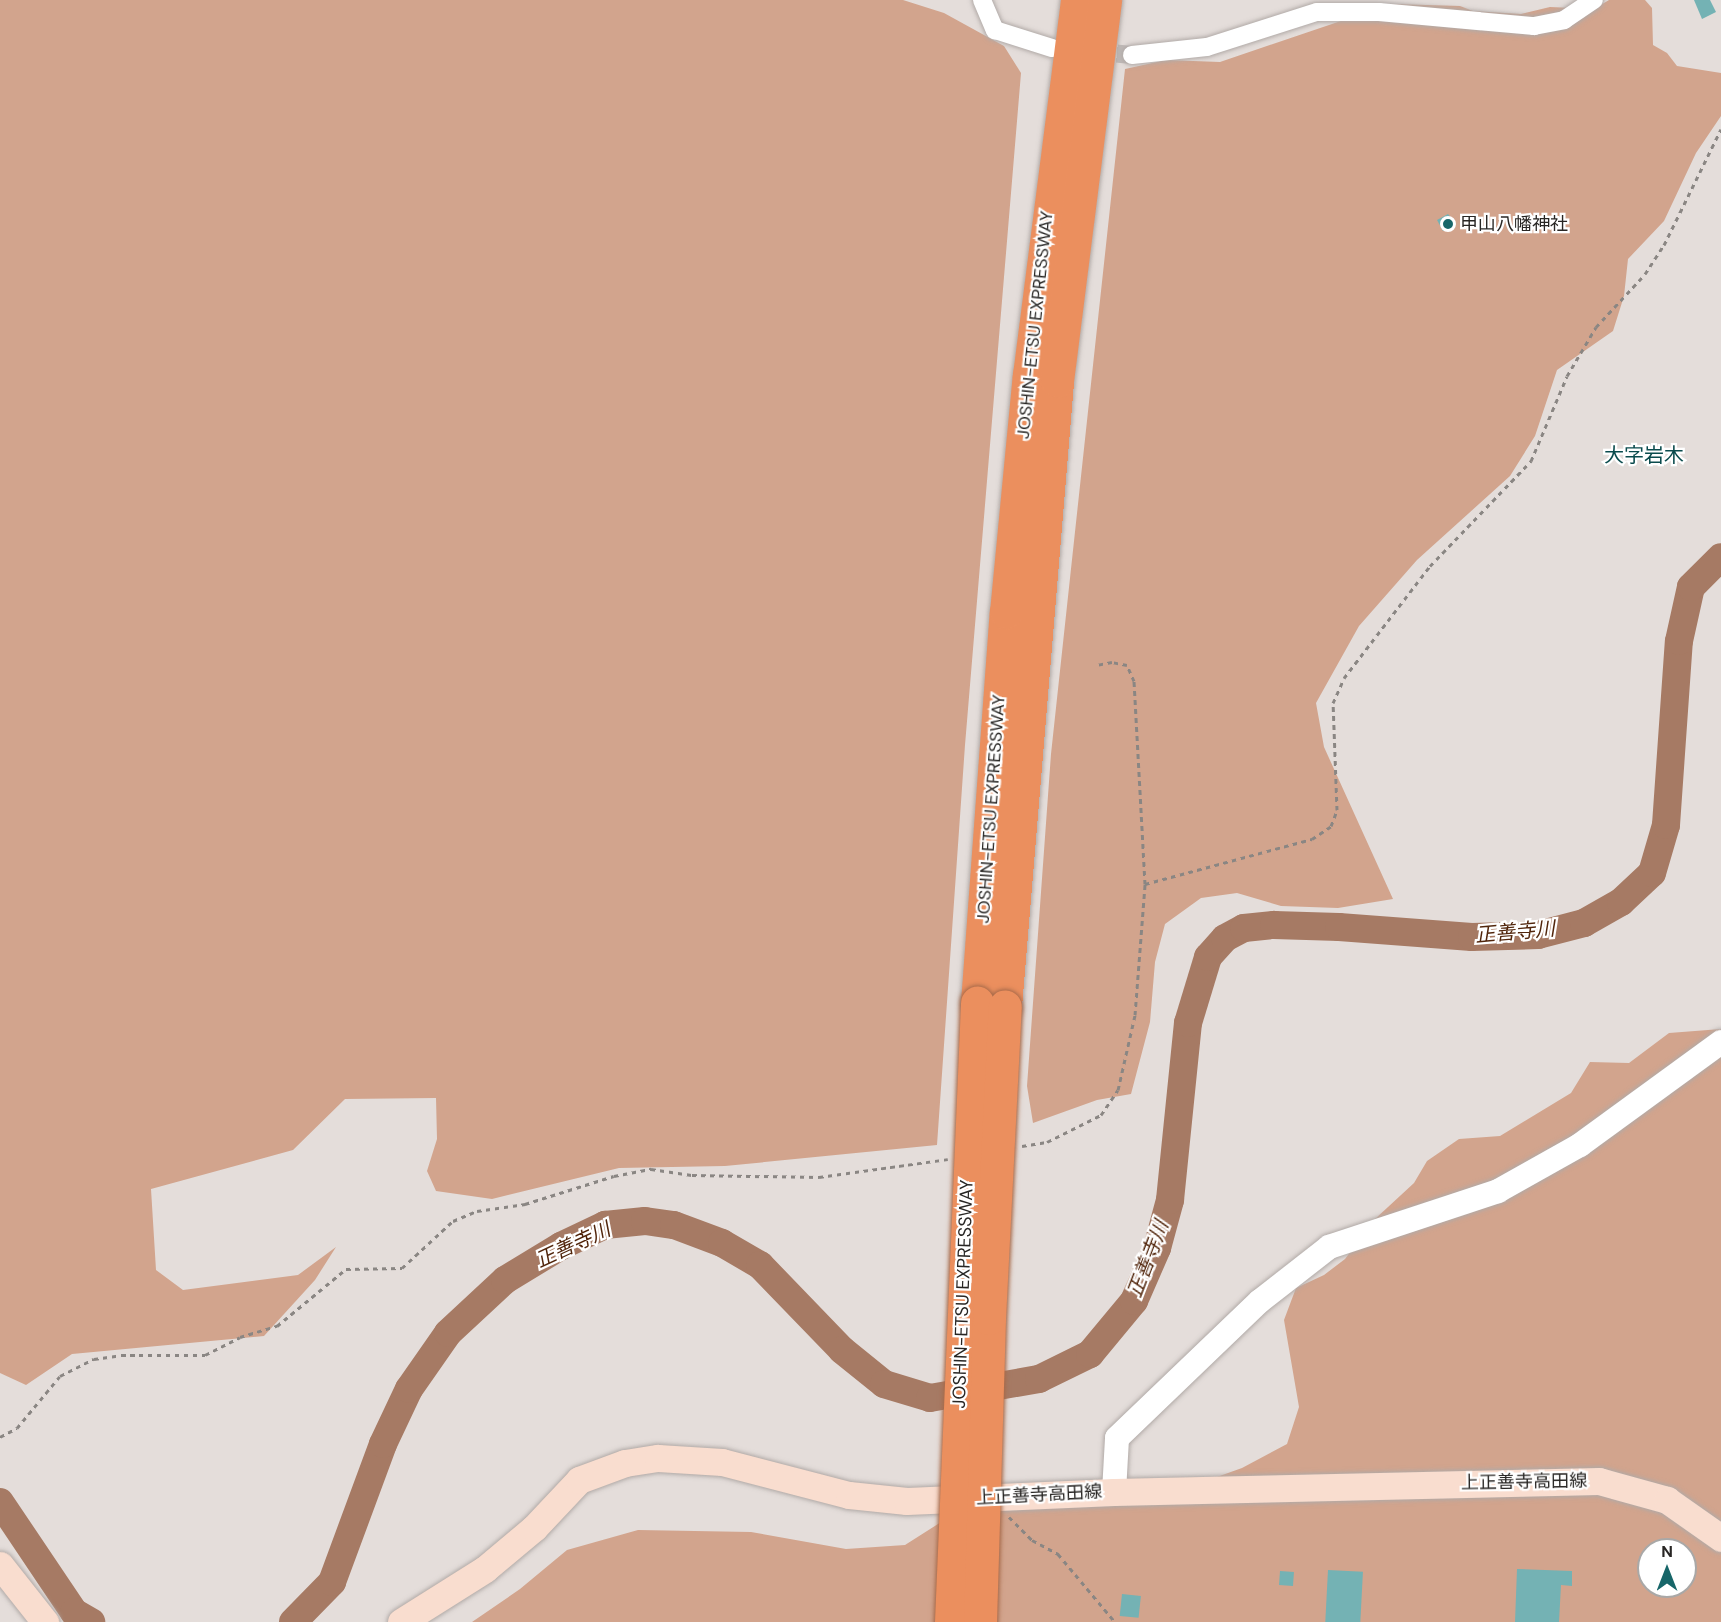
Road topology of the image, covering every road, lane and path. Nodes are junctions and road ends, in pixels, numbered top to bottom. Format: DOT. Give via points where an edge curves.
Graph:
graph roads {
  1 [pos="982,0"];
  2 [pos="1077,0"];
  3 [pos="1105,0"];
  4 [pos="1594,0"];
  5 [pos="1052,48"];
  6 [pos="1132,55"];
  7 [pos="1721,129"];
  8 [pos="1097,665"];
  9 [pos="1145,884"];
  10 [pos="991,1004"];
  11 [pos="1721,1042"];
  12 [pos="1014,1147"];
  13 [pos="959,1157"];
  14 [pos="0,1437"];
  15 [pos="1114,1492"];
  16 [pos="1004,1496"];
  17 [pos="1721,1538"];
  18 [pos="0,1565"];
  19 [pos="45,1622"];
  20 [pos="401,1622"];
  21 [pos="951,1622"];
  22 [pos="980,1622"];
  23 [pos="1115,1622"];
  1 -- 5 [label="street" via="994,30"];
  2 -- 10 [label="highway, JOSHIN-ETSU EXPRESSWAY" via="1029,375 1006,612"];
  3 -- 10 [label="highway, JOSHIN-ETSU EXPRESSWAY" via="1057,381"];
  4 -- 6 [label="street" via="1564,20 1534,26 1379,12 1317,12 1207,47"];
  7 -- 9 [label="path" via="1664,245 1645,274 1596,327 1567,376 1531,461 1430,566 1344,678 1333,703 1337,810 1330,826 1312,839"];
  8 -- 9 [label="path" via="1127,665 1134,681"];
  9 -- 12 [label="path" via="1135,1016 1118,1090 1101,1115 1047,1142"];
  10 -- 21 [label="highway, JOSHIN-ETSU EXPRESSWAY, bridge"];
  10 -- 22 [label="highway, JOSHIN-ETSU EXPRESSWAY, bridge" via="989,1318"];
  11 -- 15 [label="street" via="1580,1144 1498,1191 1329,1247 1260,1302 1117,1438"];
  13 -- 14 [label="path" via="819,1177 692,1175 651,1169 614,1176 525,1204 477,1211 453,1221 402,1268 346,1269 277,1326 240,1336 205,1355 121,1355 94,1359 60,1376 17,1428"];
  15 -- 16 [label="main road, 上正善寺高田線"];
  15 -- 17 [label="main road, 上正善寺高田線" via="1599,1481 1667,1500"];
  16 -- 20 [label="main road, 上正善寺高田線" via="907,1501 849,1495 755,1468 693,1457 625,1463 579,1480 534,1527 485,1569"];
  16 -- 23 [label="path" via="1009,1518 1032,1540 1058,1554"];
  18 -- 19 [label="main road"];
}
